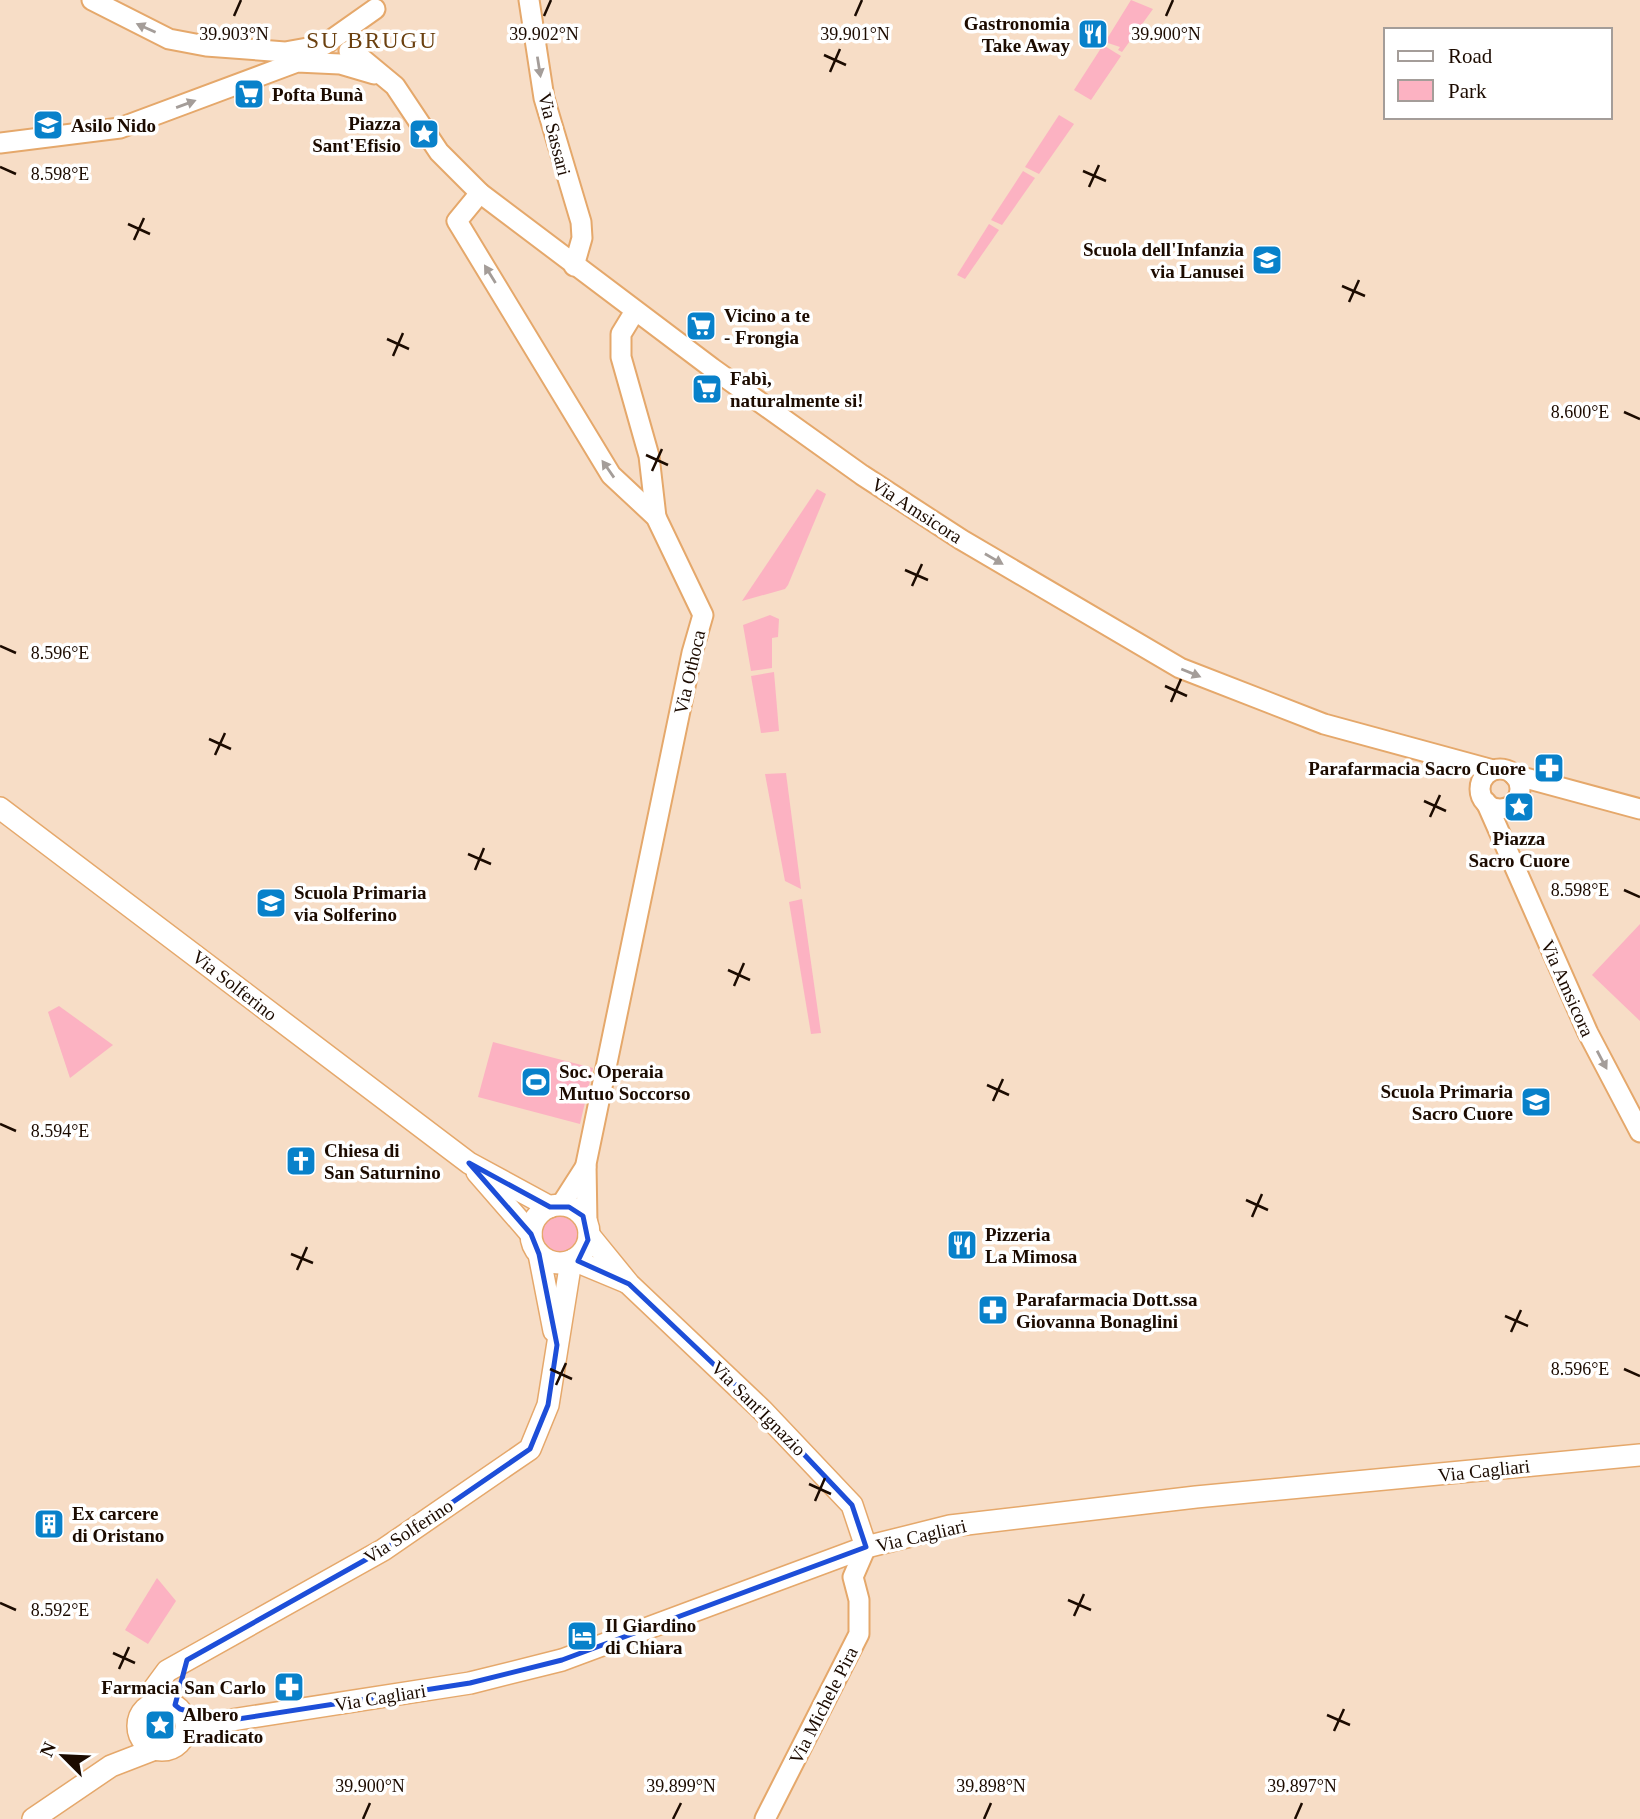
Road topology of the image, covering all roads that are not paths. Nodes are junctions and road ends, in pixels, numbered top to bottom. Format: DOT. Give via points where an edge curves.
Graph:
graph roads {
  1 [pos="92,0"];
  2 [pos="529,0"];
  3 [pos="377,5"];
  4 [pos="338,52"];
  5 [pos="287,59"];
  6 [pos="0,143"];
  7 [pos="480,193"];
  8 [pos="574,266"];
  9 [pos="635,311"];
  10 [pos="656,517"];
  11 [pos="1433,755"];
  12 [pos="1493,770"];
  13 [pos="1514,775"];
  14 [pos="1588,796"];
  15 [pos="1484,799"];
  16 [pos="1513,802"];
  17 [pos="0,808"];
  18 [pos="1640,809"];
  19 [pos="1502,842"];
  20 [pos="1640,1132"];
  21 [pos="469,1163"];
  22 [pos="586,1166"];
  23 [pos="555,1206"];
  24 [pos="588,1229"];
  25 [pos="535,1244"];
  26 [pos="572,1260"];
  27 [pos="629,1284"];
  28 [pos="557,1345"];
  29 [pos="1640,1455"];
  30 [pos="866,1547"];
  31 [pos="170,1706"];
  32 [pos="225,1721"];
  33 [pos="138,1726"];
  34 [pos="185,1736"];
  35 [pos="155,1749"];
  36 [pos="111,1766"];
  37 [pos="33,1819"];
  38 [pos="765,1819"];
  5 -- 1 [label="street, one-way" via="169,38"];
  2 -- 8 [label="street, Via Sassari, one-way" via="544,98 581,222 582,238"];
  3 -- 4 [label="street"];
  4 -- 5 [label="street"];
  4 -- 7 [label="street" via="382,76 411,106 439,152"];
  6 -- 5 [label="street, one-way" via="120,128"];
  7 -- 8 [label="street, Via Amsicora"];
  10 -- 7 [label="street, Via Othoca, one-way" via="611,475 457,221"];
  8 -- 9 [label="street, Via Amsicora"];
  9 -- 10 [label="street" via="621,334 621,358 649,456"];
  9 -- 11 [label="street, Via Amsicora, one-way" via="854,469 962,540 1180,668 1283,710"];
  10 -- 22 [label="street, Via Othoca" via="703,615"];
  11 -- 12 [label="street"];
  11 -- 15 [label="street" via="1460,773"];
  12 -- 13 [label="street"];
  12 -- 15 [label="street" via="1481,783"];
  13 -- 14 [label="street"];
  13 -- 16 [label="street" via="1519,785"];
  14 -- 16 [label="street"];
  14 -- 18 [label="street"];
  15 -- 16 [label="street" via="1496,808"];
  15 -- 19 [label="street, Via Amsicora"];
  16 -- 19 [label="street"];
  17 -- 21 [label="main road, Via Solferino"];
  19 -- 20 [label="street, Via Amsicora, one-way" via="1588,1033"];
  21 -- 23 [label="main road, Via Solferino"];
  21 -- 25 [label="main road, Via Solferino"];
  22 -- 23 [label="street, Via Othoca"];
  22 -- 24 [label="street, Via Othoca"];
  23 -- 24 [label="main road" via="576,1210"];
  23 -- 25 [label="main road" via="538,1215"];
  24 -- 26 [label="main road" via="584,1251"];
  24 -- 27 [label="main road, Via Sant'Ignazio"];
  25 -- 26 [label="main road" via="551,1261"];
  25 -- 28 [label="main road, Via Solferino"];
  26 -- 27 [label="main road, Via Sant'Ignazio"];
  26 -- 28 [label="main road, Via Solferino"];
  27 -- 30 [label="main road, Via Sant'Ignazio" via="762,1410 852,1506"];
  28 -- 31 [label="main road, Via Solferino" via="548,1405 530,1449 383,1550 187,1660"];
  29 -- 30 [label="main road, Via Cagliari" via="1196,1497 950,1526"];
  30 -- 32 [label="main road, Via Cagliari" via="562,1660 470,1684"];
  30 -- 38 [label="street, Via Michele Pira" via="853,1577 859,1600 859,1634"];
  31 -- 32 [label="main road, Via Cagliari"];
  31 -- 33 [label="main road" via="143,1710"];
  31 -- 34 [label="main road" via="187,1722"];
  32 -- 34 [label="main road, Via Cagliari"];
  33 -- 35 [label="main road" via="142,1740"];
  33 -- 36 [label="main road"];
  34 -- 35 [label="main road" via="169,1750"];
  35 -- 36 [label="main road"];
  36 -- 37 [label="main road"];
}
